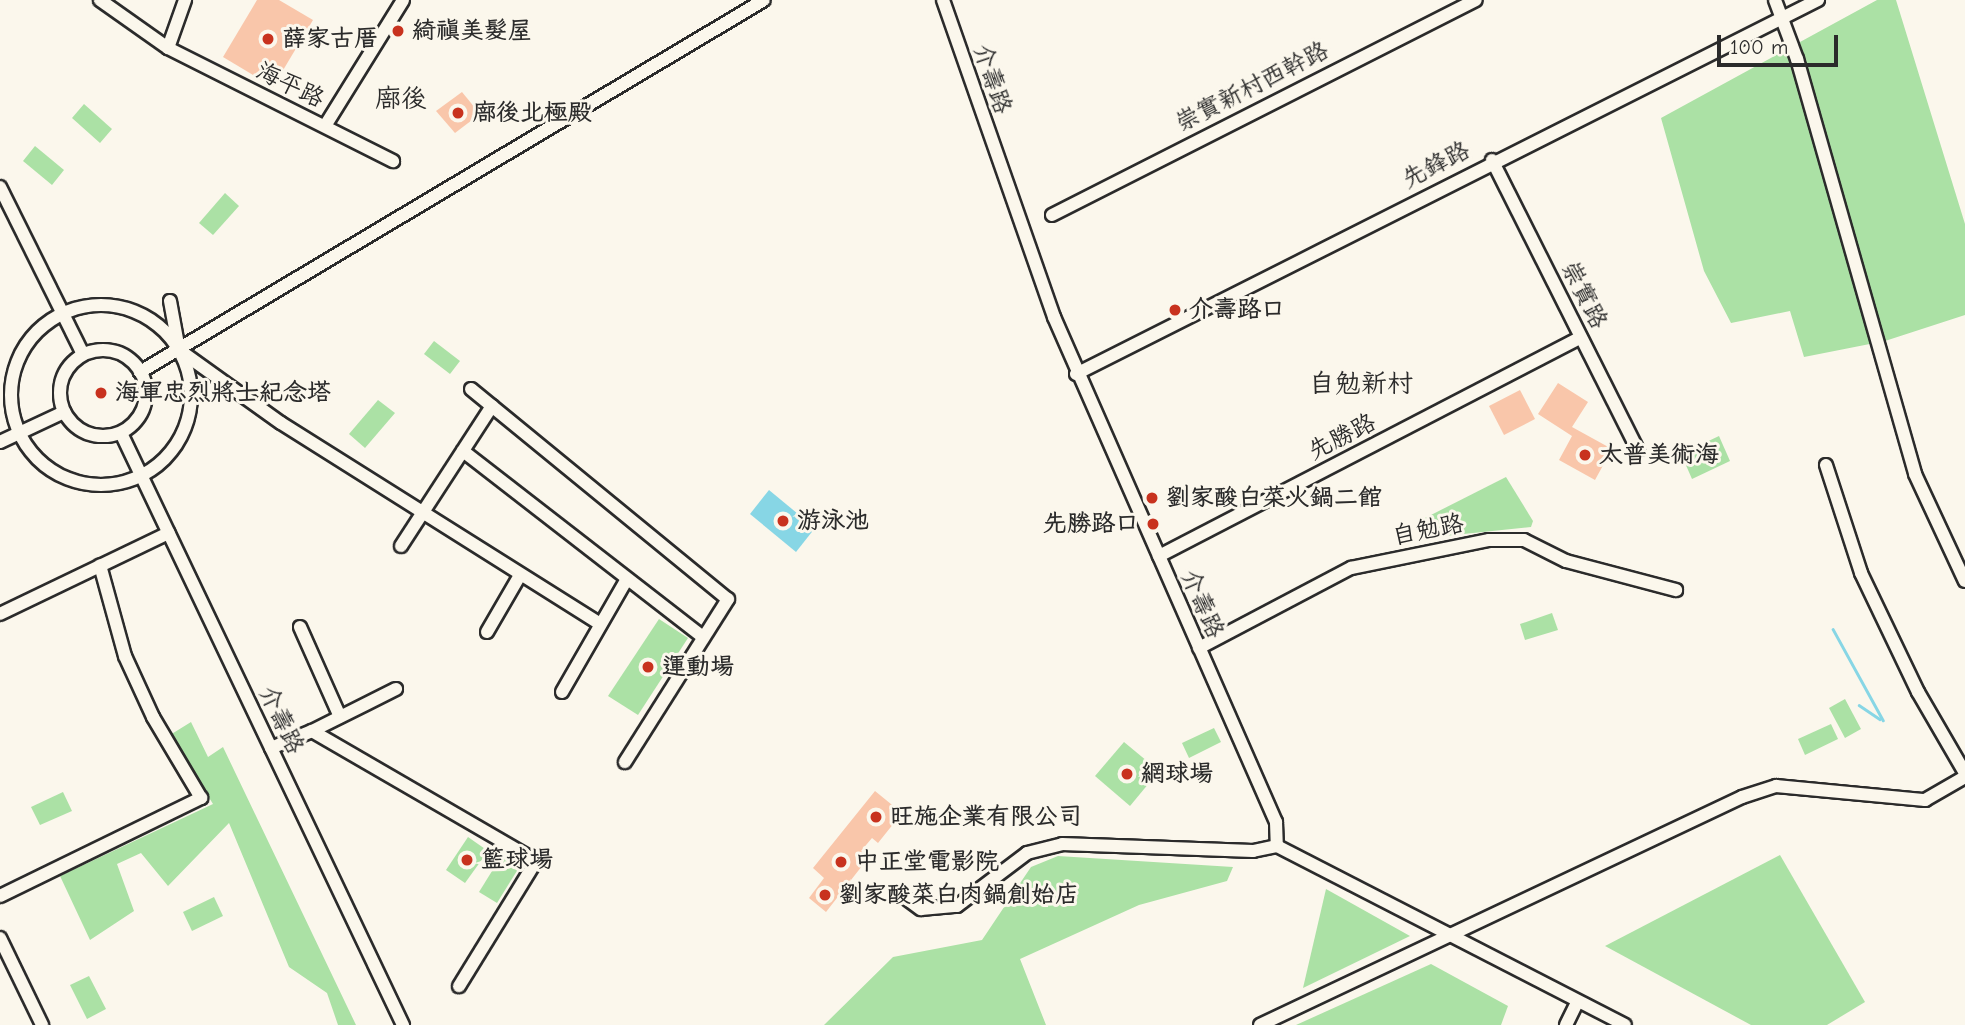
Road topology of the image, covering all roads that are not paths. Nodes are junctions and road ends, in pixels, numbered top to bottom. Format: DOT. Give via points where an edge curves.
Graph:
graph roads {
  1 [pos="87,0"];
  2 [pos="100,0"];
  3 [pos="185,0"];
  4 [pos="403,0"];
  5 [pos="764,0"];
  6 [pos="943,0"];
  7 [pos="1475,0"];
  8 [pos="1775,0"];
  9 [pos="1818,0"];
  10 [pos="1786,21"];
  11 [pos="168,48"];
  12 [pos="325,126"];
  13 [pos="1492,160"];
  14 [pos="393,161"];
  15 [pos="0,187"];
  16 [pos="1052,215"];
  17 [pos="170,301"];
  18 [pos="64,312"];
  19 [pos="1581,337"];
  20 [pos="179,350"];
  21 [pos="83,354"];
  22 [pos="140,372"];
  23 [pos="1076,374"];
  24 [pos="471,389"];
  25 [pos="492,406"];
  26 [pos="64,412"];
  27 [pos="19,433"];
  28 [pos="121,433"];
  29 [pos="0,442"];
  30 [pos="1638,450"];
  31 [pos="463,451"];
  32 [pos="1826,465"];
  33 [pos="141,476"];
  34 [pos="425,509"];
  35 [pos="167,533"];
  36 [pos="401,546"];
  37 [pos="1159,556"];
  38 [pos="100,565"];
  39 [pos="520,575"];
  40 [pos="627,579"];
  41 [pos="1965,581"];
  42 [pos="1676,590"];
  43 [pos="0,614"];
  44 [pos="600,624"];
  45 [pos="300,627"];
  46 [pos="486,632"];
  47 [pos="704,637"];
  48 [pos="1199,648"];
  49 [pos="396,689"];
  50 [pos="562,692"];
  51 [pos="340,717"];
  52 [pos="312,731"];
  53 [pos="271,748"];
  54 [pos="625,762"];
  55 [pos="1965,775"];
  56 [pos="1277,846"];
  57 [pos="900,894"];
  58 [pos="0,896"];
  59 [pos="1450,934"];
  60 [pos="0,938"];
  61 [pos="458,986"];
  62 [pos="1577,1002"];
  63 [pos="1274,1021"];
  64 [pos="42,1025"];
  65 [pos="403,1025"];
  66 [pos="1260,1025"];
  67 [pos="1566,1025"];
  68 [pos="1625,1025"];
  1 -- 11 [label="street, 海平路" via="158,48"];
  2 -- 11 [label="street, 海平路"];
  3 -- 11 [label="street"];
  4 -- 12 [label="street"];
  5 -- 20 [label="street"];
  6 -- 23 [label="street, 介壽路"];
  7 -- 16 [label="street, 崇實新村西幹路"];
  8 -- 10 [label="street"];
  9 -- 10 [label="street, 先鋒路"];
  10 -- 13 [label="street, 先鋒路"];
  10 -- 41 [label="street" via="1900,427 1927,504"];
  11 -- 12 [label="street, 海平路"];
  12 -- 14 [label="street, 海平路"];
  13 -- 19 [label="street, 崇實路"];
  13 -- 23 [label="street, 先鋒路"];
  15 -- 18 [label="street"];
  17 -- 20 [label="street"];
  18 -- 20 [label="street" via="101,304 129,309 154,322"];
  18 -- 21 [label="street"];
  18 -- 27 [label="street" via="38,329 16,363 11,402"];
  19 -- 30 [label="street, 崇實路"];
  19 -- 37 [label="street, 先勝路"];
  20 -- 22 [label="street"];
  20 -- 33 [label="street" via="191,390 184,431 159,465"];
  20 -- 34 [label="street" via="281,423"];
  21 -- 22 [label="street" via="121,354"];
  21 -- 26 [label="street" via="64,373"];
  22 -- 28 [label="street" via="146,391 142,411"];
  23 -- 37 [label="street, 介壽路"];
  24 -- 25 [label="street"];
  25 -- 31 [label="street"];
  25 -- 47 [label="street" via="728,599"];
  26 -- 27 [label="street"];
  26 -- 28 [label="street" via="88,434"];
  27 -- 29 [label="street"];
  27 -- 33 [label="street" via="37,459 71,480 110,485"];
  28 -- 33 [label="street, 介壽路"];
  31 -- 34 [label="street"];
  31 -- 40 [label="street"];
  32 -- 55 [label="street" via="1857,564 1918,692"];
  33 -- 35 [label="street, 介壽路"];
  34 -- 36 [label="street"];
  34 -- 39 [label="street"];
  35 -- 38 [label="street"];
  35 -- 53 [label="street, 介壽路"];
  37 -- 48 [label="street, 介壽路"];
  38 -- 43 [label="street"];
  38 -- 58 [label="street" via="125,656 152,717 201,798"];
  39 -- 44 [label="street"];
  39 -- 46 [label="street"];
  40 -- 44 [label="street"];
  40 -- 47 [label="street"];
  42 -- 48 [label="street, 自勉路" via="1566,561 1524,540 1489,540 1351,568"];
  44 -- 50 [label="street"];
  45 -- 51 [label="street"];
  47 -- 54 [label="street"];
  48 -- 56 [label="street, 介壽路" via="1276,822"];
  49 -- 51 [label="street"];
  51 -- 52 [label="street"];
  52 -- 53 [label="street"];
  52 -- 61 [label="street" via="536,860"];
  53 -- 65 [label="street, 介壽路"];
  55 -- 59 [label="street" via="1925,800 1776,786"];
  56 -- 57 [label="street" via="1252,851 1062,845 1027,853 957,906 921,908"];
  56 -- 59 [label="street"];
  59 -- 62 [label="street"];
  59 -- 63 [label="street"];
  60 -- 64 [label="street"];
  62 -- 67 [label="street"];
  62 -- 68 [label="street"];
  63 -- 66 [label="street"];
}
